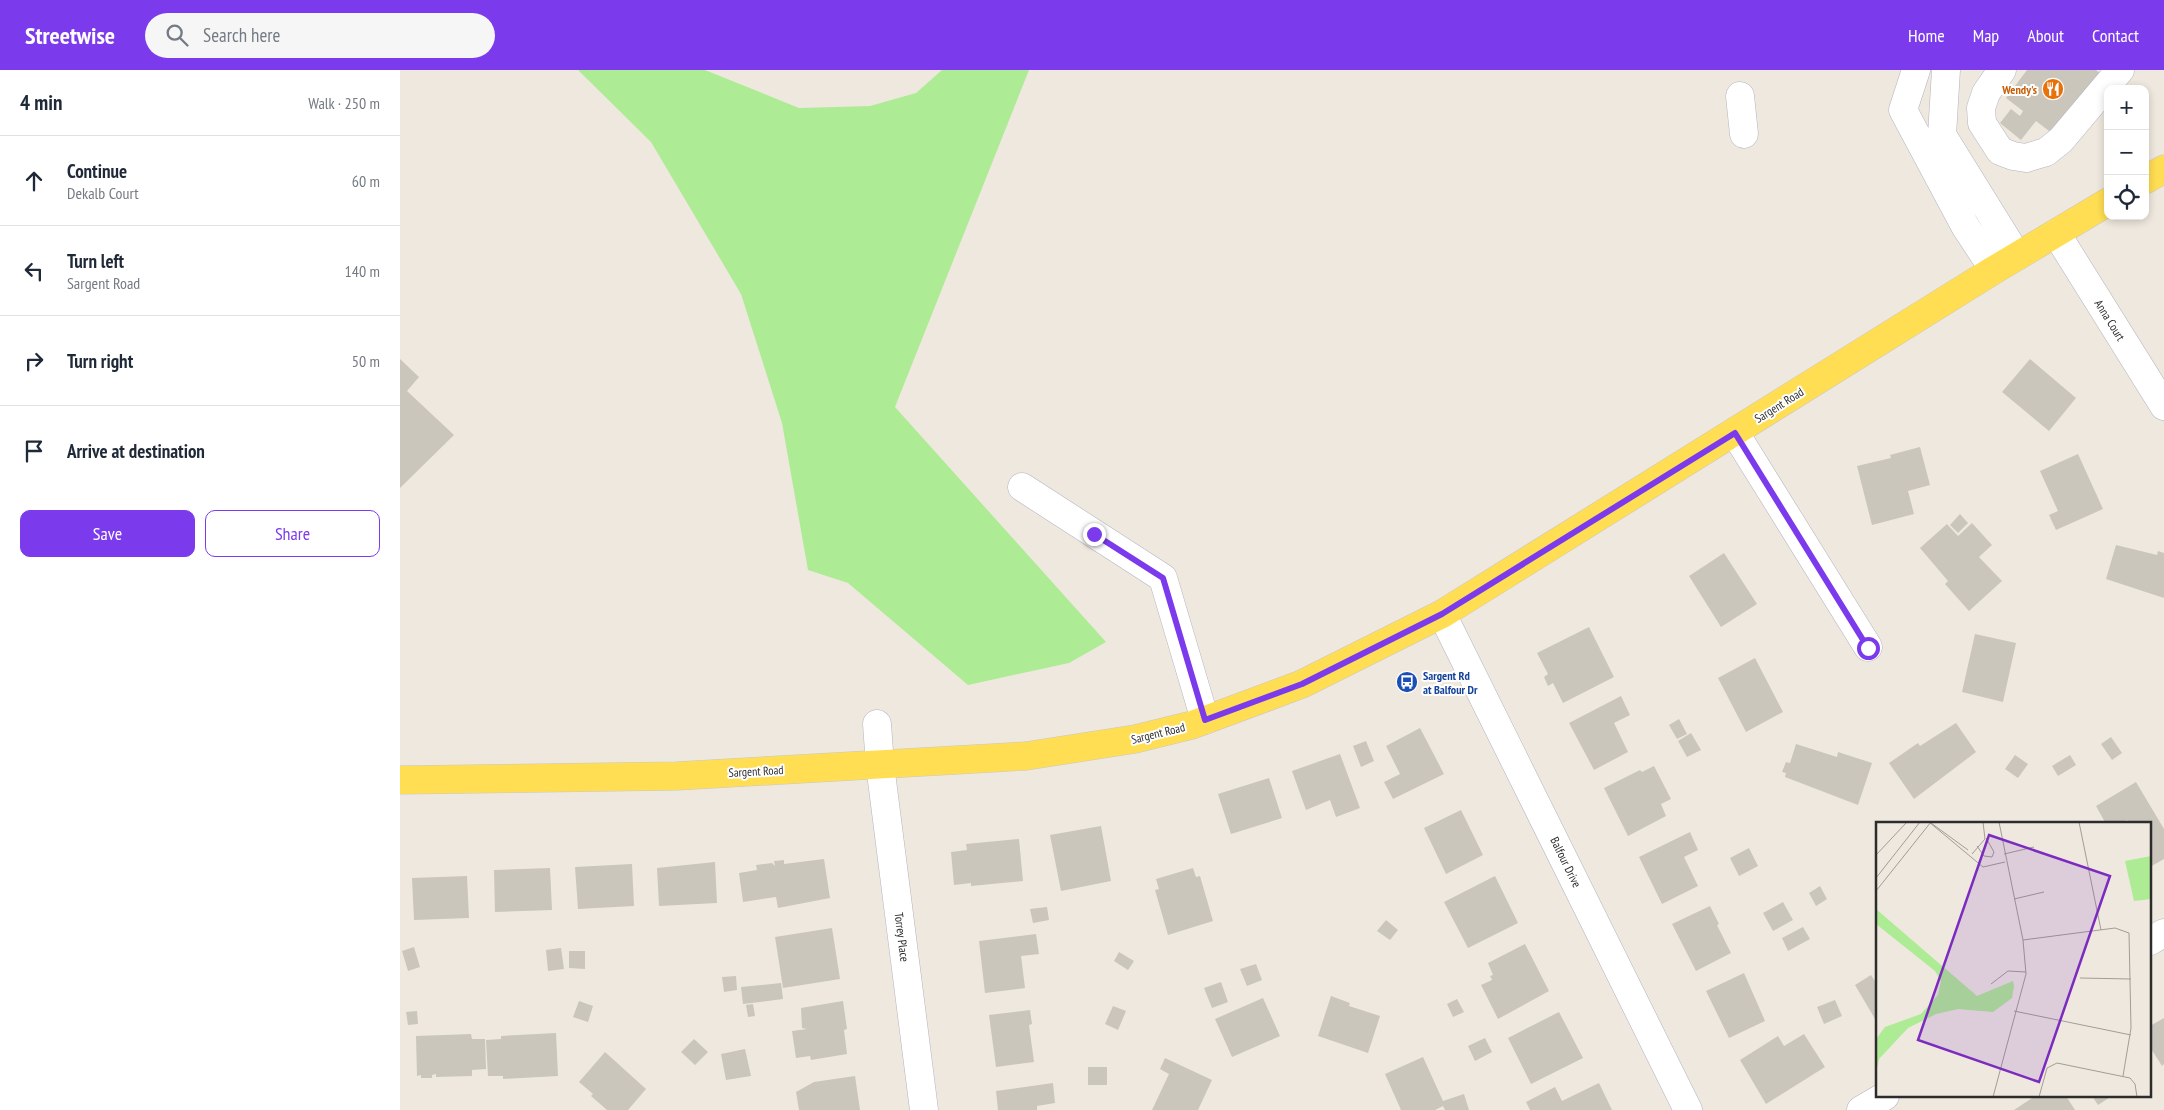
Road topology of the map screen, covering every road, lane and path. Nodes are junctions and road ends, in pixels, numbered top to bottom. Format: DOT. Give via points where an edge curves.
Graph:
graph roads {
  1 [pos="1916,70"];
  2 [pos="1946,70"];
  3 [pos="2002,70"];
  4 [pos="2120,70"];
  5 [pos="1740,96"];
  6 [pos="1744,134"];
  7 [pos="2164,169"];
  8 [pos="2149,178"];
  9 [pos="2104,204"];
  10 [pos="2056,233"];
  11 [pos="2017,256"];
  12 [pos="1994,270"];
  13 [pos="2164,406"];
  14 [pos="1735,433"];
  15 [pos="1022,487"];
  16 [pos="1442,614"];
  17 [pos="1868,648"];
  18 [pos="1205,720"];
  19 [pos="877,724"];
  20 [pos="880,764"];
  21 [pos="400,780"];
  22 [pos="2164,932"];
  23 [pos="2152,940"];
  24 [pos="1882,1098"];
  25 [pos="924,1110"];
  26 [pos="1688,1110"];
  27 [pos="1861,1110"];
  1 -- 12 [label="street" via="1903,110 1965,226"];
  2 -- 11 [label="street" via="1942,135"];
  3 -- 4 [label="street" via="1986,93 1981,108 1982,122 2000,151 2026,158 2046,152 2061,140"];
  5 -- 6 [label="street"];
  7 -- 8 [label="main road"];
  9 -- 10 [label="main road, Sargent Road"];
  10 -- 11 [label="main road, Sargent Road"];
  10 -- 13 [label="street, Anna Court"];
  11 -- 12 [label="main road, Sargent Road"];
  12 -- 14 [label="main road, Sargent Road"];
  14 -- 16 [label="main road, Sargent Road"];
  14 -- 17 [label="street"];
  15 -- 18 [label="street" via="1163,578"];
  16 -- 18 [label="main road, Sargent Road" via="1302,684"];
  16 -- 26 [label="street, Balfour Drive"];
  18 -- 20 [label="main road, Sargent Road" via="1135,739 1072,750 1026,756"];
  19 -- 20 [label="street, Torrey Place"];
  20 -- 21 [label="main road, Sargent Road" via="677,776"];
  20 -- 25 [label="street, Torrey Place"];
  22 -- 23 [label="street"];
  24 -- 27 [label="street"];
}
